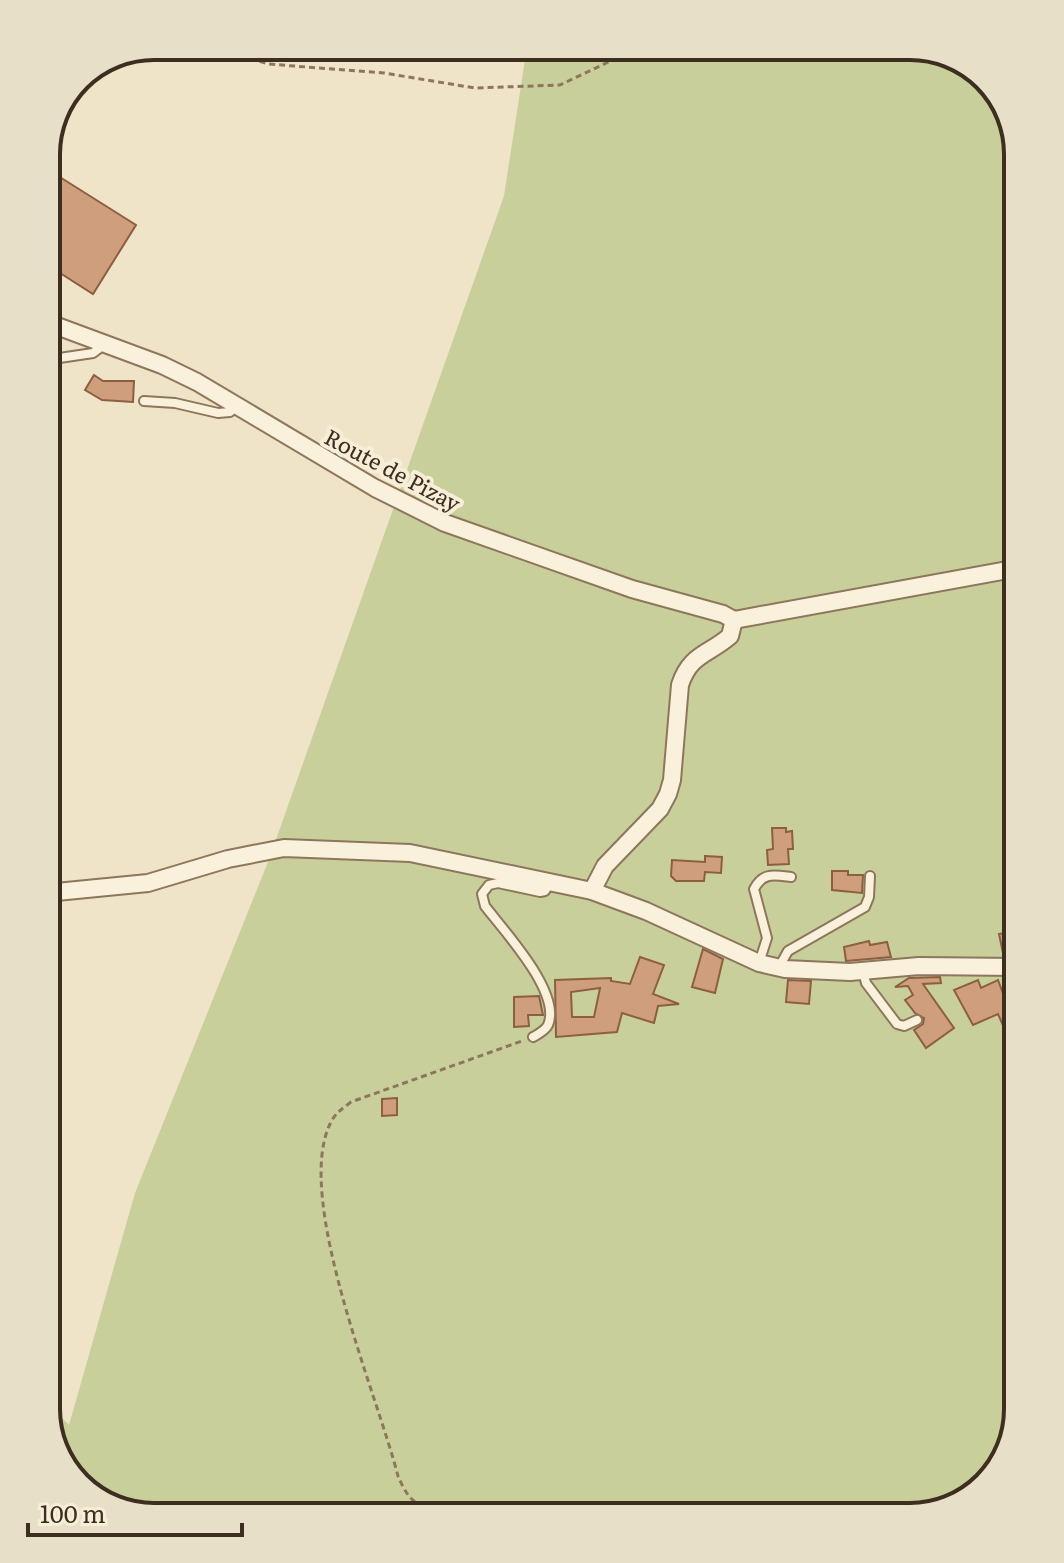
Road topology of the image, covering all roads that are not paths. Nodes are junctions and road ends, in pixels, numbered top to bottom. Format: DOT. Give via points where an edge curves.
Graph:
graph roads {
  1 [pos="60,327"];
  2 [pos="105,344"];
  3 [pos="60,358"];
  4 [pos="144,401"];
  5 [pos="237,405"];
  6 [pos="1004,571"];
  7 [pos="734,620"];
  8 [pos="870,876"];
  9 [pos="791,877"];
  10 [pos="550,882"];
  11 [pos="592,891"];
  12 [pos="60,892"];
  13 [pos="759,963"];
  14 [pos="1004,967"];
  15 [pos="779,968"];
  16 [pos="863,971"];
  17 [pos="917,1020"];
  18 [pos="533,1037"];
  1 -- 2 [label="street, Route de Pizay"];
  2 -- 3 [label="lane" via="93,353"];
  2 -- 5 [label="street, Route de Pizay" via="162,365"];
  4 -- 5 [label="lane" via="218,413"];
  5 -- 7 [label="street, Route de Pizay" via="375,488 445,523"];
  6 -- 7 [label="street"];
  7 -- 11 [label="street" via="730,636 684,672 672,780 660,809 605,866"];
  8 -- 15 [label="lane" via="865,907 788,951"];
  9 -- 13 [label="lane" via="767,874 754,889 767,938"];
  10 -- 11 [label="street"];
  10 -- 12 [label="street" via="410,853 284,848 148,883"];
  10 -- 18 [label="lane" via="540,892 498,883 482,894 485,906 546,990 549,1022"];
  11 -- 13 [label="street"];
  13 -- 15 [label="street"];
  14 -- 16 [label="street"];
  15 -- 16 [label="street"];
  16 -- 17 [label="lane" via="897,1024"];
}
